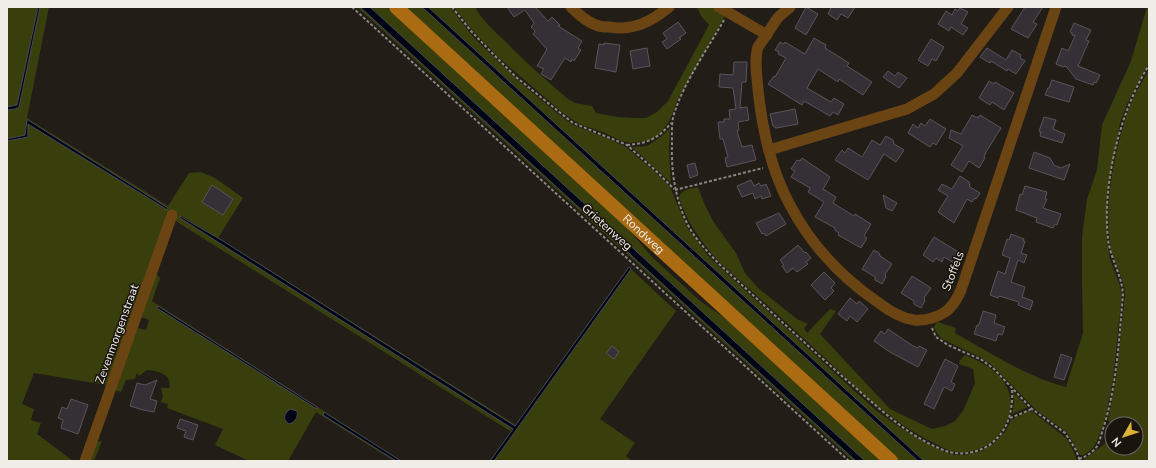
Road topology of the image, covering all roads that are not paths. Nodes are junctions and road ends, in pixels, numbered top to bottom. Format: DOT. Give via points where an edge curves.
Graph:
graph roads {
  1 [pos="396,7"];
  2 [pos="571,7"];
  3 [pos="670,7"];
  4 [pos="790,7"];
  5 [pos="1008,7"];
  6 [pos="1056,7"];
  7 [pos="724,10"];
  8 [pos="767,35"];
  9 [pos="769,150"];
  10 [pos="172,215"];
  11 [pos="85,461"];
  12 [pos="891,461"];
  1 -- 12 [label="main road, Rondweg"];
  2 -- 3 [label="street" via="596,25 625,29 642,25"];
  4 -- 8 [label="street, Stoffels" via="778,18"];
  5 -- 9 [label="street" via="957,73 934,94 907,110"];
  6 -- 9 [label="street, Stoffels" via="962,290 954,303 938,316 914,320 902,317 869,297 835,267 800,223 787,198"];
  7 -- 8 [label="street"];
  8 -- 9 [label="street, Stoffels" via="758,46 756,70 761,120"];
  10 -- 11 [label="street, Zevenmorgenstraat"];
}
